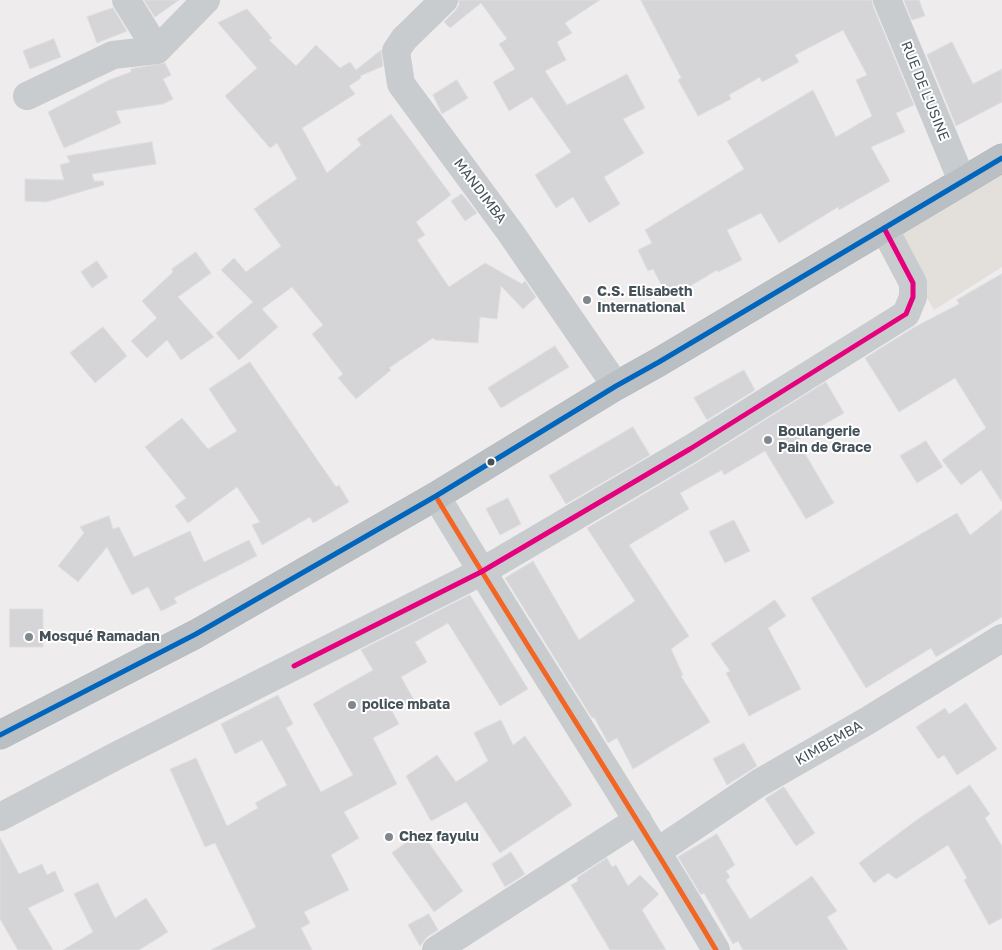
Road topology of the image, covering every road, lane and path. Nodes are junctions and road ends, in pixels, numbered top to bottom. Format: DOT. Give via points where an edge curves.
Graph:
graph roads {
  1 [pos="126,0"];
  2 [pos="206,0"];
  3 [pos="444,0"];
  4 [pos="887,0"];
  5 [pos="157,50"];
  6 [pos="27,96"];
  7 [pos="1002,158"];
  8 [pos="962,181"];
  9 [pos="884,228"];
  10 [pos="616,386"];
  11 [pos="436,496"];
  12 [pos="481,572"];
  13 [pos="1002,638"];
  14 [pos="0,735"];
  15 [pos="0,817"];
  16 [pos="638,820"];
  17 [pos="658,852"];
  18 [pos="436,950"];
  19 [pos="716,950"];
  1 -- 5 [label="street"];
  2 -- 5 [label="street"];
  3 -- 10 [label="street, MANDIMBA" via="396,50 400,84 510,232"];
  4 -- 8 [label="street, RUE DE L'USINE"];
  5 -- 6 [label="street" via="113,55"];
  7 -- 8 [label="highway"];
  8 -- 9 [label="highway"];
  9 -- 10 [label="highway"];
  9 -- 12 [label="street" via="913,283 913,297 906,314 690,449"];
  10 -- 11 [label="highway"];
  11 -- 12 [label="street"];
  11 -- 14 [label="highway" via="196,634"];
  12 -- 15 [label="street"];
  12 -- 16 [label="street"];
  13 -- 17 [label="street, KIMBEMBA" via="759,784"];
  16 -- 17 [label="street"];
  16 -- 18 [label="street"];
  17 -- 19 [label="street"];
}
